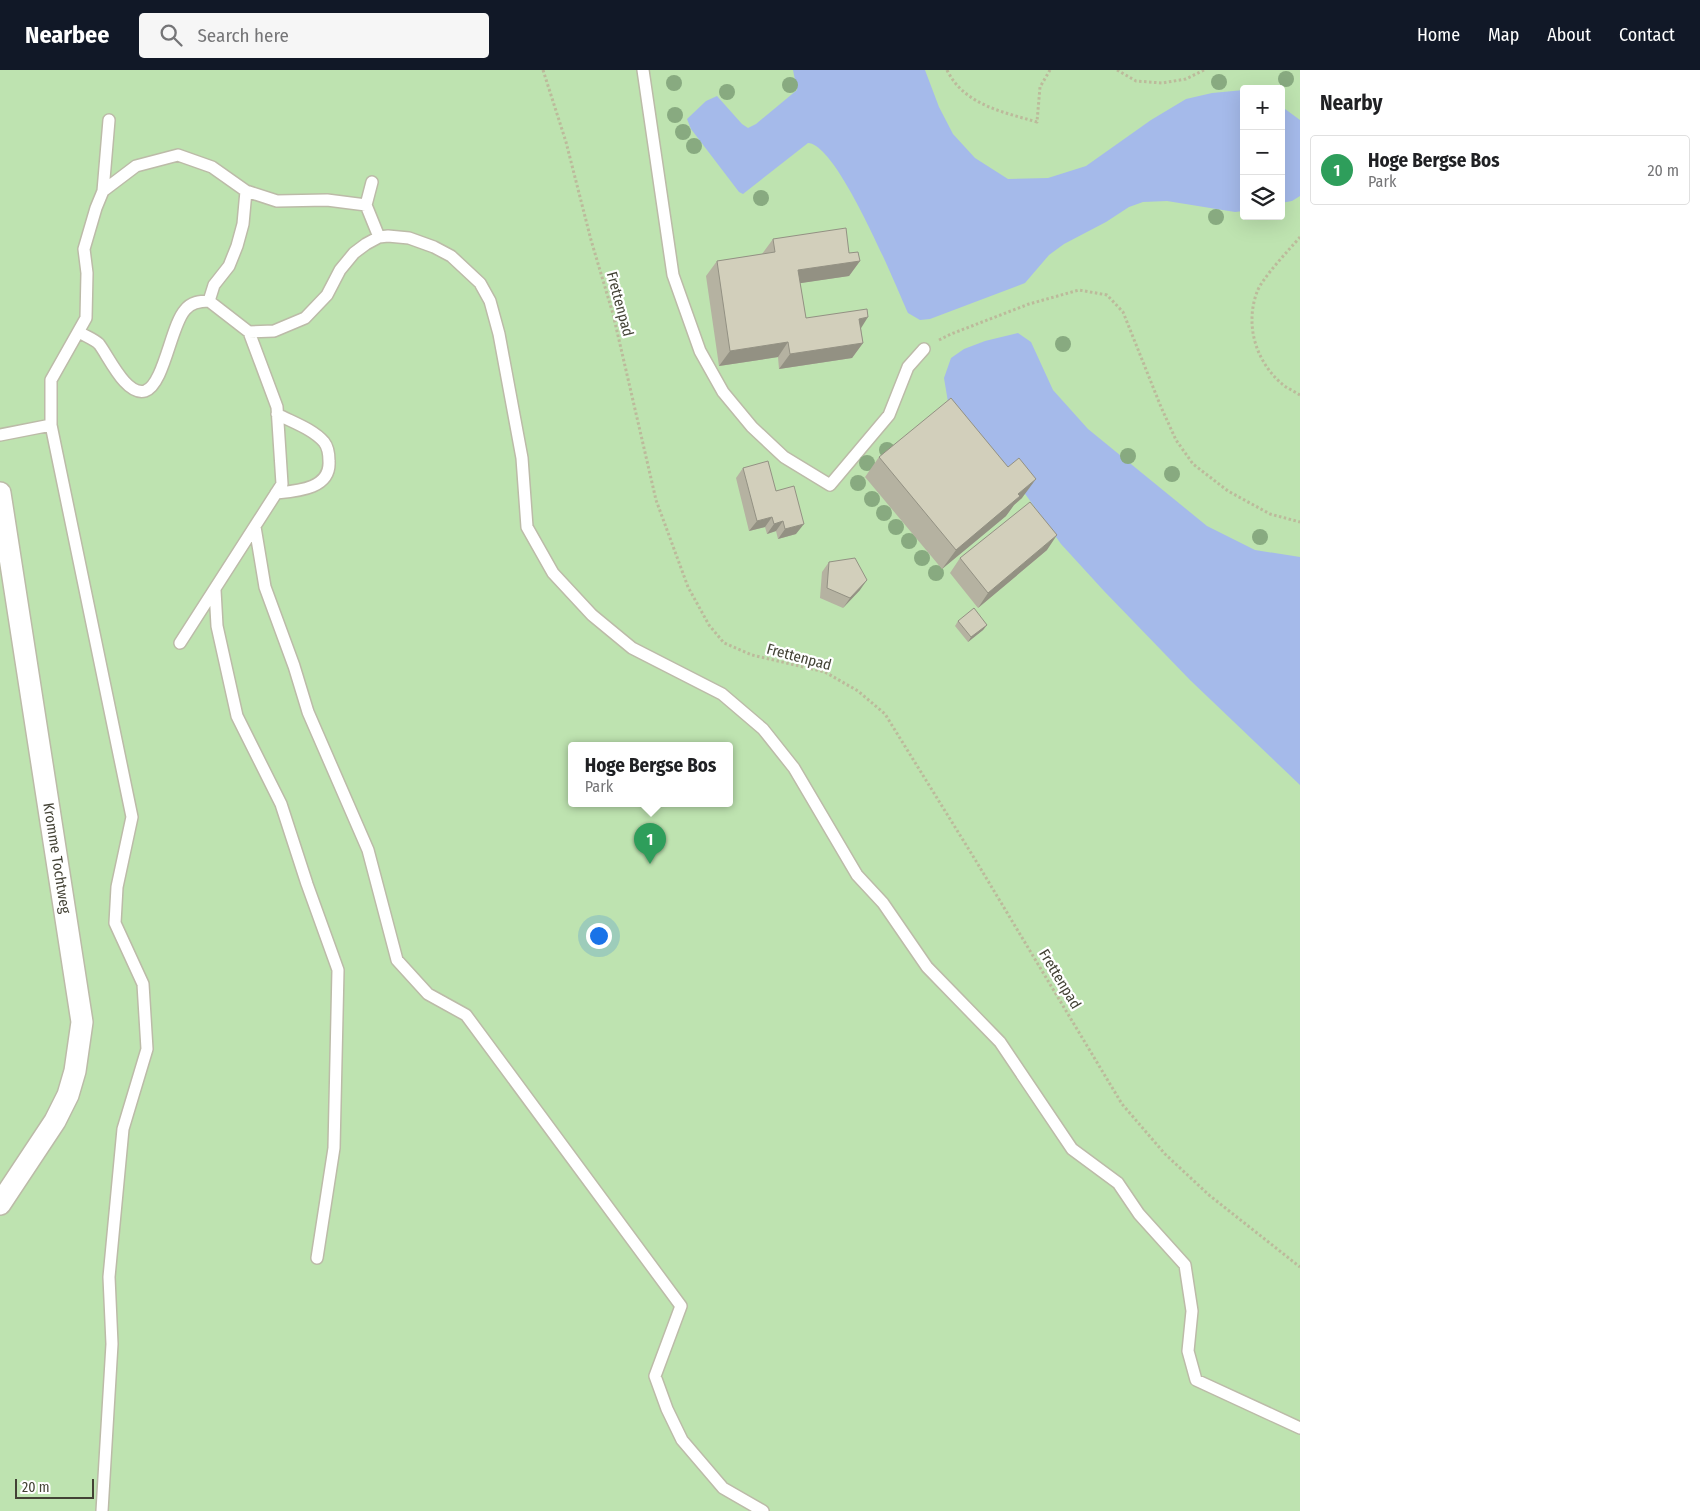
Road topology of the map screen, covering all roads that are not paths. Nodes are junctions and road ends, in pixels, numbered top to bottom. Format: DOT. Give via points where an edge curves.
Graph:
graph roads {
  1 [pos="643,70"];
  2 [pos="109,120"];
  3 [pos="372,182"];
  4 [pos="246,191"];
  5 [pos="104,192"];
  6 [pos="366,205"];
  7 [pos="379,238"];
  8 [pos="209,301"];
  9 [pos="79,332"];
  10 [pos="249,332"];
  11 [pos="924,349"];
  12 [pos="277,414"];
  13 [pos="51,425"];
  14 [pos="0,435"];
  15 [pos="0,493"];
  16 [pos="276,493"];
  17 [pos="255,527"];
  18 [pos="215,590"];
  19 [pos="180,643"];
  20 [pos="0,1204"];
  21 [pos="317,1258"];
  22 [pos="1300,1428"];
  23 [pos="102,1511"];
  24 [pos="763,1511"];
  1 -- 11 [label="lane" via="673,275 700,351 723,392 752,428 784,457 830,486 889,415 908,367"];
  2 -- 5 [label="lane"];
  3 -- 6 [label="lane"];
  4 -- 5 [label="lane" via="212,167 178,155 136,166"];
  4 -- 6 [label="lane" via="277,201 327,200"];
  4 -- 8 [label="lane" via="237,246 214,285"];
  5 -- 9 [label="lane" via="84,249 86,318"];
  6 -- 7 [label="lane"];
  7 -- 10 [label="lane" via="354,253 340,270 327,295 305,318 274,331"];
  7 -- 22 [label="lane" via="409,238 451,256 480,283 490,301 522,458 527,527 553,573 592,615 632,648 722,694 763,728 794,768 857,875 883,903 927,967 1000,1042 1072,1149 1118,1183 1139,1214 1185,1265 1192,1311 1188,1351 1196,1380"];
  8 -- 9 [label="lane" via="196,302 184,310 160,371 151,388 143,392 132,389 97,343"];
  8 -- 10 [label="lane"];
  9 -- 13 [label="lane" via="51,380"];
  10 -- 12 [label="lane"];
  12 -- 16 [label="lane" via="282,484"];
  12 -- 16 [label="lane" via="325,443 330,466 325,478 314,486"];
  13 -- 14 [label="lane"];
  13 -- 23 [label="lane" via="132,817 117,887 115,923 143,984 147,1050 123,1129 109,1276 112,1344"];
  15 -- 20 [label="street, Kromme Tochtweg" via="82,1022 75,1072 68,1095 55,1122"];
  16 -- 17 [label="lane"];
  17 -- 18 [label="lane"];
  17 -- 24 [label="lane" via="265,587 308,712 368,850 397,960 428,994 466,1015 681,1306 655,1376 667,1409 682,1440 723,1488"];
  18 -- 19 [label="lane"];
  18 -- 21 [label="lane" via="217,626 238,716 281,804 338,970 334,1148"];
}
